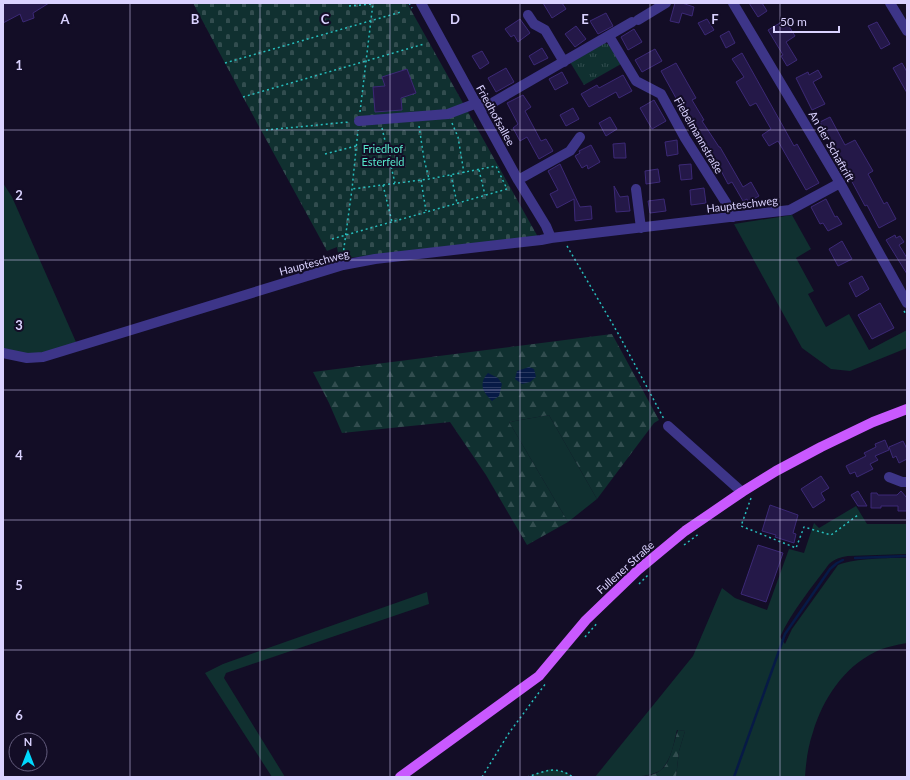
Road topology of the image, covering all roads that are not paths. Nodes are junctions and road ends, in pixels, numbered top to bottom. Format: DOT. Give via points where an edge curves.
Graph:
graph roads {
  1 [pos="421,3"];
  2 [pos="666,3"];
  3 [pos="733,3"];
  4 [pos="890,3"];
  5 [pos="528,15"];
  6 [pos="907,31"];
  7 [pos="609,36"];
  8 [pos="564,62"];
  9 [pos="478,106"];
  10 [pos="359,121"];
  11 [pos="580,138"];
  12 [pos="518,180"];
  13 [pos="840,183"];
  14 [pos="636,189"];
  15 [pos="733,217"];
  16 [pos="641,228"];
  17 [pos="551,238"];
  18 [pos="907,303"];
  19 [pos="3,353"];
  20 [pos="907,409"];
  21 [pos="668,426"];
  22 [pos="889,477"];
  23 [pos="907,482"];
  24 [pos="745,495"];
  25 [pos="400,777"];
  1 -- 9 [label="street, Friedhofsallee"];
  2 -- 7 [label="street"];
  3 -- 13 [label="street, An der Schaftrift"];
  4 -- 6 [label="street"];
  5 -- 8 [label="street" via="534,24 545,30"];
  7 -- 8 [label="street"];
  7 -- 15 [label="street, Fiebelmannstraße" via="636,81 661,94"];
  8 -- 9 [label="street"];
  9 -- 10 [label="street" via="448,114"];
  9 -- 12 [label="street, Friedhofsallee"];
  11 -- 12 [label="street" via="570,151"];
  12 -- 17 [label="street, Friedhofsallee"];
  13 -- 15 [label="street, Haupteschweg" via="790,210"];
  13 -- 18 [label="street, An der Schaftrift"];
  14 -- 16 [label="street"];
  15 -- 16 [label="street, Haupteschweg"];
  16 -- 17 [label="street, Haupteschweg"];
  17 -- 19 [label="street, Haupteschweg" via="342,265 43,358"];
  20 -- 24 [label="main road, Fullener Straße" via="821,447 776,471"];
  21 -- 24 [label="street"];
  22 -- 23 [label="street"];
  24 -- 25 [label="main road, Fullener Straße" via="685,531 638,570 586,620 544,678"];
}
